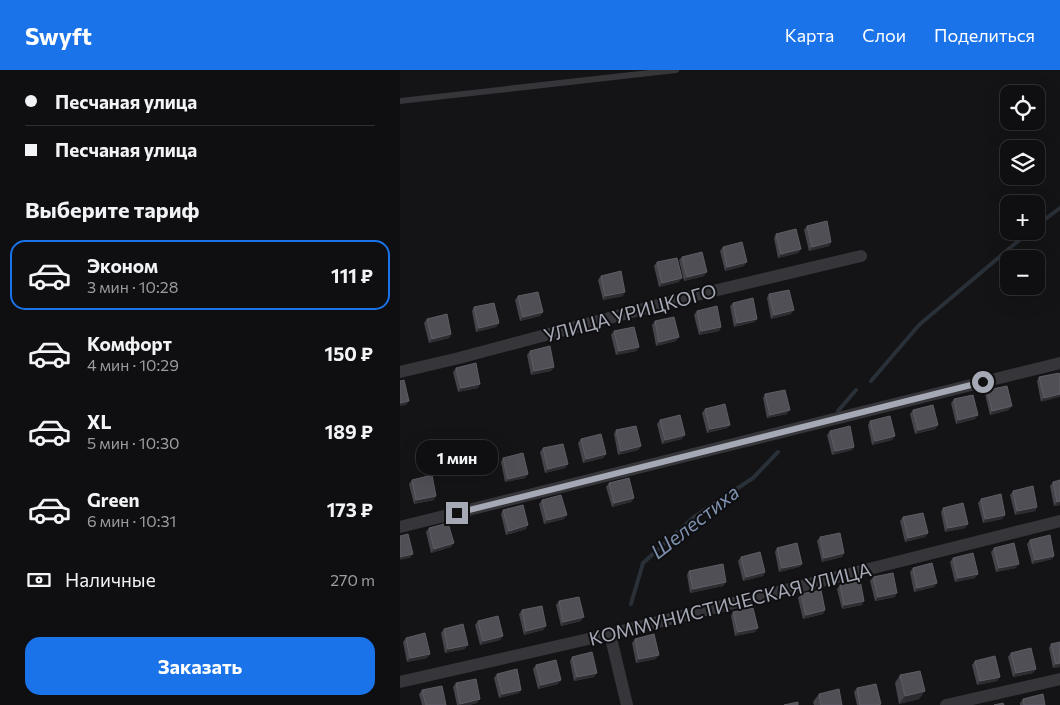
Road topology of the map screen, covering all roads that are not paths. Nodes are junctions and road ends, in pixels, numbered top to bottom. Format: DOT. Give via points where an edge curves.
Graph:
graph roads {
  1 [pos="676,70"];
  2 [pos="400,101"];
  3 [pos="861,256"];
  4 [pos="1060,363"];
  5 [pos="400,372"];
  6 [pos="1060,521"];
  7 [pos="400,527"];
  8 [pos="610,634"];
  9 [pos="1060,679"];
  10 [pos="400,682"];
  11 [pos="626,705"];
  12 [pos="946,705"];
  1 -- 2 [label="lane"];
  3 -- 5 [label="street, УЛИЦА УРИЦКОГО"];
  4 -- 7 [label="street"];
  6 -- 8 [label="street, КОММУНИСТИЧЕСКАЯ УЛИЦА"];
  8 -- 10 [label="street, КОММУНИСТИЧЕСКАЯ УЛИЦА"];
  8 -- 11 [label="street"];
  9 -- 12 [label="street"];
}
